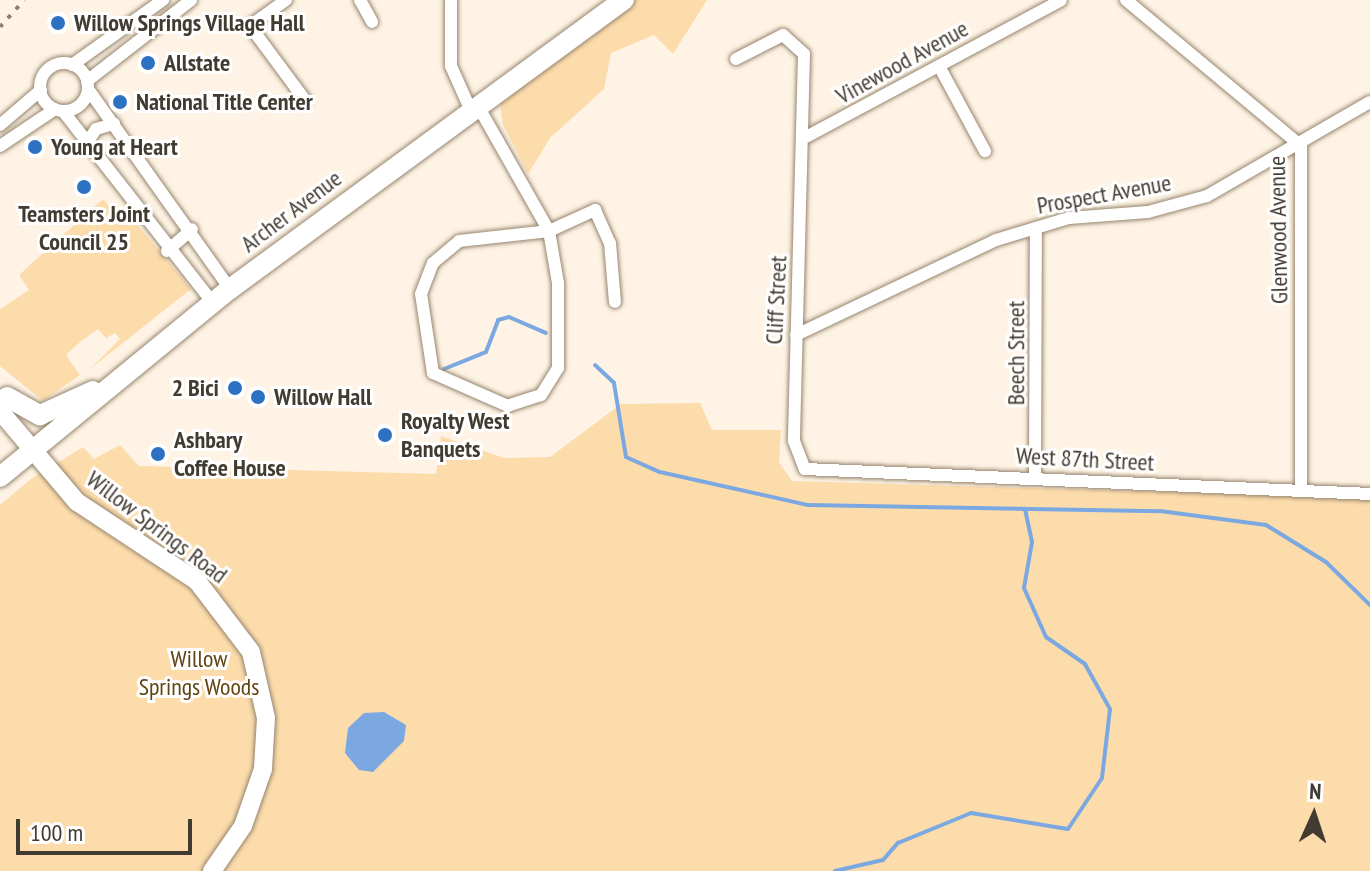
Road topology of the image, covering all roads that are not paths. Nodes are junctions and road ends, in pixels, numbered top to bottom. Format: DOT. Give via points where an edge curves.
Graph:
graph roads {
  1 [pos="163,0"];
  2 [pos="191,0"];
  3 [pos="286,0"];
  4 [pos="360,0"];
  5 [pos="451,0"];
  6 [pos="624,0"];
  7 [pos="1061,0"];
  8 [pos="1126,0"];
  9 [pos="372,22"];
  10 [pos="736,59"];
  11 [pos="72,65"];
  12 [pos="939,66"];
  13 [pos="88,85"];
  14 [pos="41,90"];
  15 [pos="305,100"];
  16 [pos="1370,102"];
  17 [pos="475,109"];
  18 [pos="59,110"];
  19 [pos="114,124"];
  20 [pos="0,125"];
  21 [pos="806,137"];
  22 [pos="86,144"];
  23 [pos="0,146"];
  24 [pos="1301,146"];
  25 [pos="985,151"];
  26 [pos="1036,228"];
  27 [pos="192,229"];
  28 [pos="549,231"];
  29 [pos="167,251"];
  30 [pos="230,289"];
  31 [pos="615,302"];
  32 [pos="213,303"];
  33 [pos="796,335"];
  34 [pos="115,382"];
  35 [pos="2,398"];
  36 [pos="36,448"];
  37 [pos="800,465"];
  38 [pos="0,477"];
  39 [pos="1035,479"];
  40 [pos="1301,491"];
  41 [pos="1370,494"];
  42 [pos="212,871"];
  1 -- 11 [label="street"];
  2 -- 13 [label="street"];
  3 -- 15 [label="street" via="250,26"];
  4 -- 9 [label="street"];
  5 -- 17 [label="street" via="451,66"];
  6 -- 17 [label="main road, Archer Avenue"];
  7 -- 12 [label="street, Vinewood Avenue"];
  8 -- 24 [label="street, Glenwood Avenue"];
  10 -- 21 [label="street, Cliff Street" via="771,37 800,44"];
  11 -- 13 [label="street"];
  11 -- 14 [label="street" via="50,68"];
  12 -- 21 [label="street, Vinewood Avenue"];
  12 -- 25 [label="street"];
  13 -- 18 [label="street" via="77,107"];
  13 -- 19 [label="street"];
  14 -- 18 [label="street"];
  14 -- 20 [label="street"];
  16 -- 24 [label="street, Prospect Avenue"];
  17 -- 28 [label="street"];
  17 -- 30 [label="main road, Archer Avenue"];
  18 -- 22 [label="street"];
  18 -- 23 [label="street"];
  19 -- 22 [label="street" via="96,129"];
  19 -- 27 [label="street"];
  21 -- 33 [label="street, Cliff Street"];
  22 -- 29 [label="street"];
  24 -- 26 [label="street, Prospect Avenue" via="1207,196"];
  24 -- 40 [label="street, Glenwood Avenue"];
  26 -- 33 [label="street, Prospect Avenue" via="969,251"];
  26 -- 39 [label="street, Beech Street"];
  27 -- 29 [label="street"];
  27 -- 30 [label="street"];
  28 -- 28 [label="street" via="560,314 553,381 531,402 508,406 439,380 420,318 433,263 473,236"];
  28 -- 31 [label="street" via="600,213"];
  29 -- 32 [label="street"];
  30 -- 32 [label="main road, Archer Avenue"];
  32 -- 34 [label="main road, Archer Avenue"];
  33 -- 37 [label="street, Cliff Street"];
  34 -- 35 [label="main road" via="40,415"];
  34 -- 36 [label="main road, Archer Avenue"];
  35 -- 36 [label="street, Willow Springs Road"];
  36 -- 38 [label="main road, Archer Avenue"];
  36 -- 42 [label="street, Willow Springs Road" via="77,502 197,581 251,652 266,718 263,769 243,826"];
  37 -- 39 [label="street, West 87th Street" via="823,472"];
  39 -- 40 [label="street, West 87th Street"];
  40 -- 41 [label="street, West 87th Street"];
}
